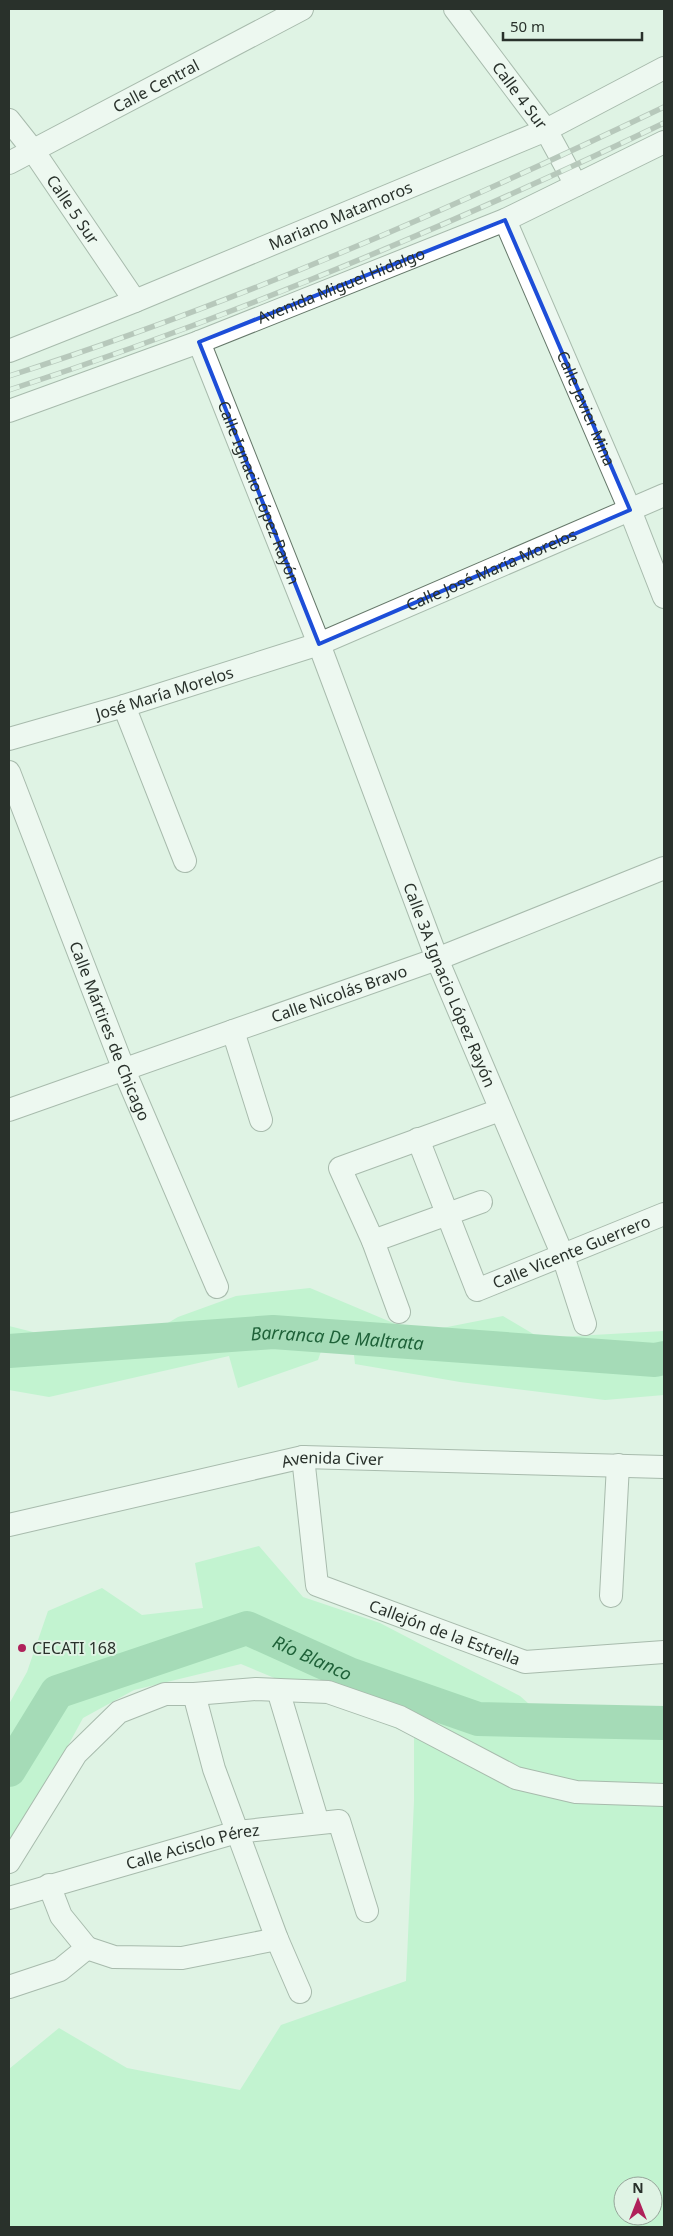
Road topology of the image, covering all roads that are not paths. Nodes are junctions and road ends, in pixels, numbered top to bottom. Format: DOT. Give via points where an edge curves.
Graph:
graph roads {
  1 [pos="302,9"];
  2 [pos="456,9"];
  3 [pos="664,68"];
  4 [pos="9,120"];
  5 [pos="546,130"];
  6 [pos="664,142"];
  7 [pos="32,149"];
  8 [pos="9,163"];
  9 [pos="576,185"];
  10 [pos="505,220"];
  11 [pos="135,302"];
  12 [pos="198,342"];
  13 [pos="9,351"];
  14 [pos="9,411"];
  15 [pos="664,495"];
  16 [pos="630,510"];
  17 [pos="664,598"];
  18 [pos="319,644"];
  19 [pos="124,706"];
  20 [pos="9,740"];
  21 [pos="9,772"];
  22 [pos="185,862"];
  23 [pos="664,868"];
  24 [pos="437,959"];
  25 [pos="233,1031"];
  26 [pos="124,1070"];
  27 [pos="9,1110"];
  28 [pos="500,1110"];
  29 [pos="262,1120"];
  30 [pos="418,1139"];
  31 [pos="481,1202"];
  32 [pos="448,1214"];
  33 [pos="664,1214"];
  34 [pos="372,1241"];
  35 [pos="563,1256"];
  36 [pos="217,1287"];
  37 [pos="399,1312"];
  38 [pos="585,1324"];
  39 [pos="302,1457"];
  40 [pos="618,1465"];
  41 [pos="664,1467"];
  42 [pos="9,1525"];
  43 [pos="611,1596"];
  44 [pos="664,1652"];
  45 [pos="278,1690"];
  46 [pos="194,1694"];
  47 [pos="664,1796"];
  48 [pos="329,1822"];
  49 [pos="237,1832"];
  50 [pos="9,1862"];
  51 [pos="49,1885"];
  52 [pos="9,1898"];
  53 [pos="367,1911"];
  54 [pos="277,1939"];
  55 [pos="87,1948"];
  56 [pos="9,1987"];
  57 [pos="300,1992"];
  1 -- 7 [label="street, Calle Central"];
  2 -- 5 [label="street, Calle 4 Sur"];
  3 -- 5 [label="street, Mariano Matamoros"];
  4 -- 7 [label="street, Calle 5 Sur"];
  5 -- 9 [label="street, Calle 4 Sur"];
  5 -- 11 [label="street, Mariano Matamoros"];
  6 -- 9 [label="street, Avenida Miguel Hidalgo"];
  7 -- 8 [label="street, Calle Central"];
  7 -- 11 [label="street, Calle 5 Sur"];
  9 -- 10 [label="street, Avenida Miguel Hidalgo"];
  10 -- 12 [label="street, Avenida Miguel Hidalgo"];
  10 -- 16 [label="street, Calle Javier Mina"];
  11 -- 13 [label="street, Mariano Matamoros"];
  12 -- 14 [label="street, Avenida Miguel Hidalgo"];
  12 -- 18 [label="street, Calle Ignacio López Rayón"];
  15 -- 16 [label="street, Calle José María Morelos"];
  16 -- 17 [label="street, Calle Javier Mina"];
  16 -- 18 [label="street, Calle José María Morelos"];
  18 -- 19 [label="street, José María Morelos"];
  18 -- 24 [label="street, Calle 3A Ignacio López Rayón"];
  19 -- 20 [label="street, José María Morelos"];
  19 -- 22 [label="street"];
  21 -- 26 [label="street, Calle Mártires de Chicago"];
  23 -- 24 [label="street, Calle Nicolás Bravo"];
  24 -- 25 [label="street, Calle Nicolás Bravo"];
  24 -- 28 [label="street, Calle 3A Ignacio López Rayón"];
  25 -- 26 [label="street, Calle Nicolás Bravo"];
  25 -- 29 [label="street"];
  26 -- 27 [label="street, Calle Nicolás Bravo"];
  26 -- 36 [label="street, Calle Mártires de Chicago"];
  28 -- 30 [label="street"];
  28 -- 35 [label="street, Calle 3A Ignacio López Rayón"];
  30 -- 32 [label="street"];
  30 -- 34 [label="street" via="340,1168"];
  31 -- 32 [label="street"];
  32 -- 34 [label="street"];
  32 -- 35 [label="street, Calle Vicente Guerrero" via="477,1290"];
  33 -- 35 [label="street, Calle Vicente Guerrero"];
  34 -- 37 [label="street"];
  35 -- 38 [label="street, Calle 3A Ignacio López Rayón"];
  39 -- 40 [label="street, Avenida Civer"];
  39 -- 42 [label="street, Avenida Civer"];
  39 -- 44 [label="street, Callejón de la Estrella" via="317,1585 525,1662"];
  40 -- 41 [label="street, Avenida Civer"];
  40 -- 43 [label="street"];
  45 -- 46 [label="street"];
  45 -- 47 [label="street" via="328,1692 400,1717 516,1778 576,1792"];
  45 -- 48 [label="street"];
  46 -- 49 [label="street" via="214,1769"];
  46 -- 50 [label="street" via="165,1694 119,1712 76,1754"];
  48 -- 49 [label="street, Calle Acisclo Pérez"];
  48 -- 53 [label="street"];
  49 -- 51 [label="street, Calle Acisclo Pérez"];
  49 -- 54 [label="street"];
  51 -- 52 [label="street, Calle Acisclo Pérez"];
  51 -- 55 [label="street" via="61,1916"];
  54 -- 55 [label="street" via="182,1958 114,1957"];
  54 -- 57 [label="street"];
  55 -- 56 [label="street" via="60,1970"];
}
